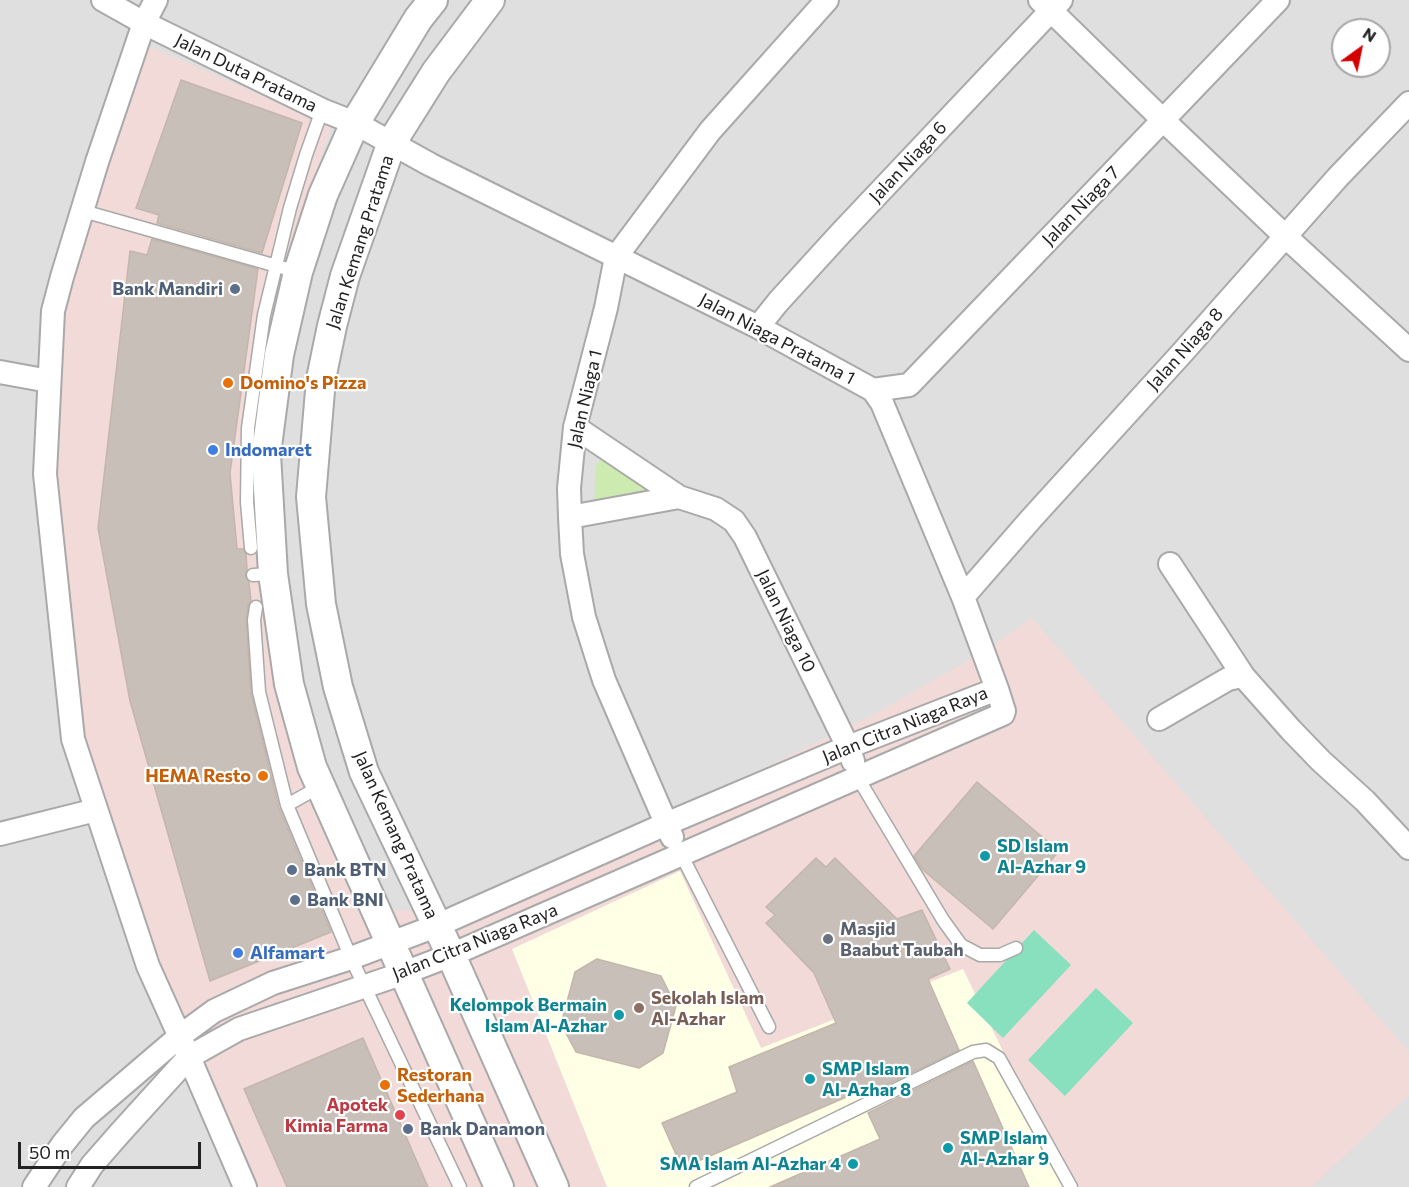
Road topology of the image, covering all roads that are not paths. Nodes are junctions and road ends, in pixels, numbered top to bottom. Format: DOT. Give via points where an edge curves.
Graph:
graph roads {
  1 [pos="103,0"];
  2 [pos="156,0"];
  3 [pos="433,0"];
  4 [pos="490,0"];
  5 [pos="826,0"];
  6 [pos="1278,0"];
  7 [pos="1051,3"];
  8 [pos="144,23"];
  9 [pos="1409,103"];
  10 [pos="322,110"];
  11 [pos="1163,120"];
  12 [pos="355,123"];
  13 [pos="392,142"];
  14 [pos="83,211"];
  15 [pos="1285,236"];
  16 [pos="616,257"];
  17 [pos="286,269"];
  18 [pos="758,327"];
  19 [pos="1407,344"];
  20 [pos="0,372"];
  21 [pos="49,381"];
  22 [pos="873,390"];
  23 [pos="575,427"];
  24 [pos="680,497"];
  25 [pos="570,517"];
  26 [pos="251,548"];
  27 [pos="1170,564"];
  28 [pos="963,597"];
  29 [pos="256,607"];
  30 [pos="1245,678"];
  31 [pos="997,689"];
  32 [pos="1159,719"];
  33 [pos="848,747"];
  34 [pos="858,778"];
  35 [pos="321,786"];
  36 [pos="288,805"];
  37 [pos="96,810"];
  38 [pos="666,824"];
  39 [pos="0,834"];
  40 [pos="1409,848"];
  41 [pos="681,854"];
  42 [pos="436,926"];
  43 [pos="390,943"];
  44 [pos="1016,948"];
  45 [pos="451,955"];
  46 [pos="351,958"];
  47 [pos="404,973"];
  48 [pos="364,986"];
  49 [pos="769,1027"];
  50 [pos="180,1036"];
  51 [pos="189,1057"];
  52 [pos="34,1187"];
  53 [pos="78,1187"];
  54 [pos="245,1187"];
  55 [pos="460,1187"];
  56 [pos="499,1187"];
  57 [pos="554,1187"];
  58 [pos="696,1187"];
  59 [pos="1071,1187"];
  1 -- 8 [label="street, Jalan Duta Pratama"];
  2 -- 8 [label="street"];
  3 -- 12 [label="street"];
  4 -- 13 [label="street, Jalan Kemang Pratama" via="436,72"];
  5 -- 16 [label="street, Jalan Niaga 1" via="710,131"];
  6 -- 11 [label="street, Jalan Niaga 7"];
  7 -- 11 [label="street"];
  7 -- 18 [label="street, Jalan Niaga 6"];
  8 -- 10 [label="street, Jalan Duta Pratama"];
  8 -- 14 [label="street"];
  9 -- 15 [label="street, Jalan Niaga 8"];
  10 -- 12 [label="street, Jalan Duta Pratama"];
  10 -- 17 [label="lane" via="296,187"];
  11 -- 15 [label="street"];
  11 -- 22 [label="street, Jalan Niaga 7" via="909,385"];
  12 -- 13 [label="street, Jalan Duta Pratama"];
  12 -- 17 [label="street"];
  13 -- 16 [label="street, Jalan Niaga Pratama 1"];
  13 -- 42 [label="street, Jalan Kemang Pratama" via="345,276 332,326 321,379 311,497 321,604 338,687 364,772"];
  14 -- 17 [label="lane"];
  14 -- 21 [label="street" via="53,311"];
  15 -- 19 [label="street"];
  15 -- 28 [label="street, Jalan Niaga 8"];
  16 -- 18 [label="street, Jalan Niaga Pratama 1"];
  16 -- 23 [label="street, Jalan Niaga 1"];
  17 -- 26 [label="lane" via="264,315 249,428 247,502"];
  17 -- 35 [label="street" via="266,454 263,574 289,684"];
  18 -- 22 [label="street, Jalan Niaga Pratama 1"];
  20 -- 21 [label="street"];
  21 -- 37 [label="street" via="45,474 73,739"];
  22 -- 28 [label="street, Jalan Niaga Pratama 1" via="882,403"];
  23 -- 24 [label="street, Jalan Niaga 10"];
  23 -- 25 [label="street, Jalan Niaga 1"];
  24 -- 25 [label="street, Jalan Niaga 10"];
  24 -- 33 [label="street, Jalan Niaga 10" via="716,509 734,521 745,537"];
  25 -- 38 [label="street, Jalan Niaga 1" via="572,554 584,617 604,680"];
  27 -- 30 [label="street"];
  28 -- 31 [label="street, Jalan Niaga Pratama 1"];
  29 -- 36 [label="lane" via="259,692"];
  30 -- 32 [label="street" via="1228,679"];
  30 -- 40 [label="street"];
  31 -- 33 [label="street, Jalan Citra Niaga Raya"];
  31 -- 34 [label="street, Jalan Citra Niaga Raya" via="1003,714"];
  33 -- 34 [label="street, Jalan Niaga 10"];
  33 -- 38 [label="street, Jalan Citra Niaga Raya"];
  34 -- 41 [label="street, Jalan Citra Niaga Raya"];
  34 -- 44 [label="lane" via="962,945 980,955 1000,955"];
  35 -- 36 [label="lane"];
  35 -- 43 [label="street"];
  36 -- 46 [label="lane"];
  37 -- 39 [label="street"];
  37 -- 50 [label="street" via="148,966"];
  38 -- 41 [label="street, Jalan Niaga 1"];
  38 -- 42 [label="street, Jalan Citra Niaga Raya"];
  41 -- 45 [label="street, Jalan Citra Niaga Raya"];
  41 -- 49 [label="lane"];
  42 -- 43 [label="street, Jalan Citra Niaga Raya"];
  42 -- 45 [label="street, Jalan Kemang Pratama"];
  43 -- 46 [label="street, Jalan Citra Niaga Raya"];
  43 -- 47 [label="street"];
  45 -- 47 [label="street, Jalan Citra Niaga Raya"];
  45 -- 57 [label="street, Jalan Kemang Pratama"];
  46 -- 48 [label="lane"];
  46 -- 50 [label="street, Jalan Citra Niaga Raya" via="273,983 214,1011"];
  47 -- 48 [label="street, Jalan Citra Niaga Raya"];
  47 -- 56 [label="street"];
  48 -- 51 [label="street, Jalan Citra Niaga Raya" via="239,1029"];
  48 -- 55 [label="lane"];
  50 -- 51 [label="street"];
  50 -- 52 [label="street, Jalan Citra Niaga Raya" via="84,1118"];
  51 -- 53 [label="street, Jalan Citra Niaga Raya" via="92,1165"];
  51 -- 54 [label="street"];
  58 -- 59 [label="lane" via="973,1052 986,1050 999,1058"];
}
